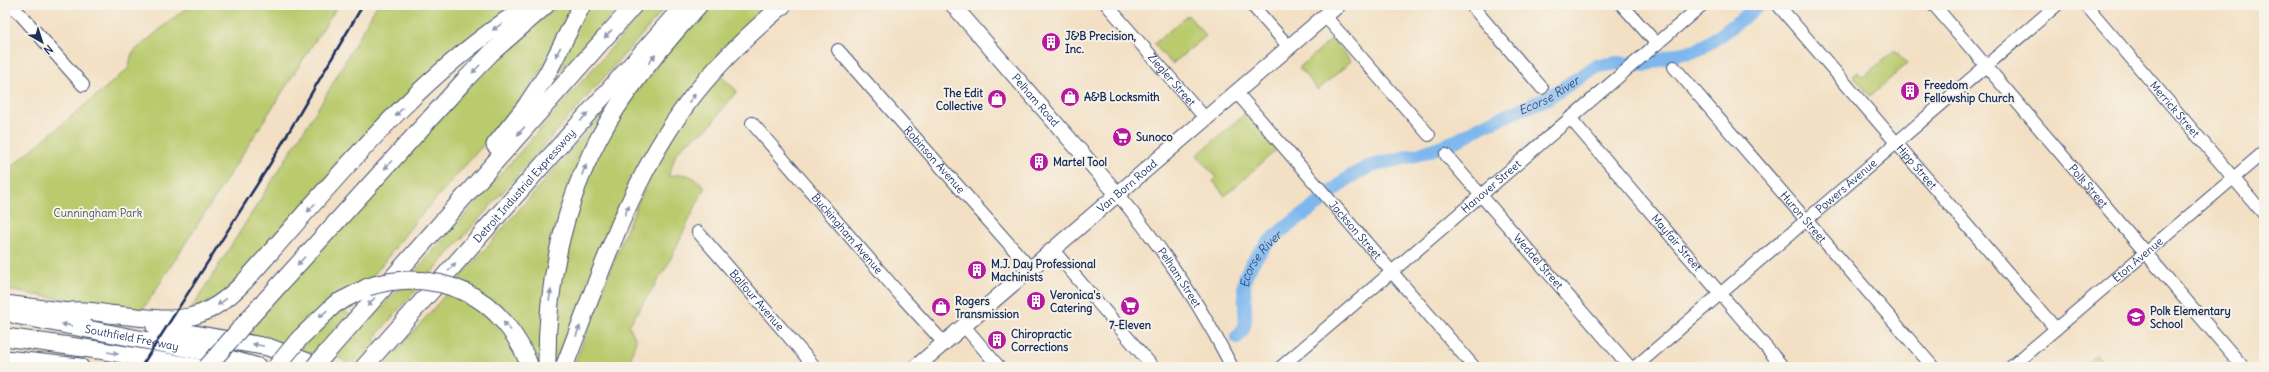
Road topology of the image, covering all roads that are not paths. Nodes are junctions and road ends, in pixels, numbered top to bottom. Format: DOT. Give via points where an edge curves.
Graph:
graph roads {
  1 [pos="10,5"];
  2 [pos="529,5"];
  3 [pos="546,5"];
  4 [pos="582,5"];
  5 [pos="634,5"];
  6 [pos="684,5"];
  7 [pos="698,5"];
  8 [pos="783,5"];
  9 [pos="953,5"];
  10 [pos="1107,5"];
  11 [pos="1252,5"];
  12 [pos="1338,5"];
  13 [pos="1471,5"];
  14 [pos="1622,5"];
  15 [pos="1702,5"];
  16 [pos="1934,5"];
  17 [pos="2057,5"];
  18 [pos="2086,5"];
  19 [pos="1779,6"];
  20 [pos="1325,16"];
  21 [pos="1657,44"];
  22 [pos="1289,47"];
  23 [pos="838,50"];
  24 [pos="1985,65"];
  25 [pos="1674,67"];
  26 [pos="83,85"];
  27 [pos="1542,88"];
  28 [pos="1236,93"];
  29 [pos="1570,118"];
  30 [pos="1206,119"];
  31 [pos="752,123"];
  32 [pos="1429,135"];
  33 [pos="1897,142"];
  34 [pos="2264,152"];
  35 [pos="1446,155"];
  36 [pos="2234,178"];
  37 [pos="1118,194"];
  38 [pos="1481,194"];
  39 [pos="2264,214"];
  40 [pos="1807,219"];
  41 [pos="698,232"];
  42 [pos="1053,250"];
  43 [pos="2147,254"];
  44 [pos="406,263"];
  45 [pos="1031,269"];
  46 [pos="1392,272"];
  47 [pos="1721,293"];
  48 [pos="5,304"];
  49 [pos="72,311"];
  50 [pos="5,313"];
  51 [pos="964,326"];
  52 [pos="2056,329"];
  53 [pos="5,337"];
  54 [pos="944,342"];
  55 [pos="5,359"];
  56 [pos="324,360"];
  57 [pos="80,367"];
  58 [pos="196,367"];
  59 [pos="207,367"];
  60 [pos="258,367"];
  61 [pos="276,367"];
  62 [pos="314,367"];
  63 [pos="364,367"];
  64 [pos="530,367"];
  65 [pos="547,367"];
  66 [pos="564,367"];
  67 [pos="816,367"];
  68 [pos="916,367"];
  69 [pos="999,367"];
  70 [pos="1153,367"];
  71 [pos="1232,367"];
  72 [pos="1281,367"];
  73 [pos="1474,367"];
  74 [pos="1630,367"];
  75 [pos="1635,367"];
  76 [pos="1783,367"];
  77 [pos="1933,367"];
  78 [pos="2011,367"];
  79 [pos="2243,367"];
  1 -- 26 [label="street" via="21,14"];
  2 -- 49 [label="highway, one-way" via="486,34 424,86 236,291 219,305 201,315 175,319"];
  3 -- 59 [label="highway, one-way, bridge" via="511,34 469,76"];
  4 -- 44 [label="highway, one-way" via="547,74 526,106 420,234"];
  5 -- 44 [label="highway, one-way"];
  63 -- 6 [label="highway, Detroit Industrial Expressway, one-way"];
  65 -- 7 [label="highway, one-way" via="550,298 560,243 580,180 614,112 635,82"];
  66 -- 8 [label="highway, one-way" via="631,201 660,144 679,115 721,62"];
  9 -- 37 [label="main road, Pelham Road"];
  10 -- 30 [label="street, Ziegler Street"];
  11 -- 22 [label="street"];
  12 -- 20 [label="main road, Van Born Road"];
  13 -- 27 [label="street"];
  14 -- 21 [label="street"];
  15 -- 21 [label="street, Hanover Street"];
  16 -- 24 [label="street, Polk Street"];
  17 -- 24 [label="street, Powers Avenue"];
  18 -- 36 [label="street, Merrick Street"];
  19 -- 33 [label="street, Hipp Street"];
  20 -- 22 [label="main road, Van Born Road"];
  20 -- 32 [label="street"];
  21 -- 29 [label="street, Hanover Street"];
  22 -- 28 [label="main road, Van Born Road"];
  23 -- 45 [label="street, Robinson Avenue"];
  24 -- 33 [label="street, Powers Avenue"];
  24 -- 43 [label="street, Polk Street"];
  25 -- 40 [label="street, Huron Street"];
  28 -- 30 [label="main road, Van Born Road"];
  28 -- 46 [label="street, Jackson Street"];
  29 -- 38 [label="street, Hanover Street"];
  29 -- 47 [label="street, Mayfair Street"];
  30 -- 37 [label="main road, Van Born Road"];
  31 -- 54 [label="street, Buckingham Avenue"];
  33 -- 40 [label="street, Powers Avenue"];
  33 -- 52 [label="street, Hipp Street"];
  34 -- 36 [label="street, Eton Avenue"];
  35 -- 38 [label="street, Weddel Street"];
  36 -- 39 [label="street, Merrick Street"];
  36 -- 43 [label="street, Eton Avenue"];
  37 -- 42 [label="main road, Van Born Road"];
  37 -- 71 [label="street, Pelham Street" via="1180,274"];
  38 -- 46 [label="street, Hanover Street"];
  38 -- 74 [label="street, Weddel Street"];
  40 -- 47 [label="street, Powers Avenue"];
  40 -- 77 [label="street, Huron Street"];
  41 -- 67 [label="street, Balfour Avenue"];
  42 -- 45 [label="main road, Van Born Road"];
  42 -- 70 [label="street"];
  43 -- 52 [label="street, Eton Avenue"];
  43 -- 79 [label="street, Polk Street"];
  44 -- 56 [label="highway, one-way"];
  45 -- 51 [label="main road, Van Born Road"];
  46 -- 72 [label="street, Hanover Street"];
  46 -- 73 [label="street, Jackson Street"];
  47 -- 75 [label="street, Powers Avenue"];
  47 -- 76 [label="street, Mayfair Street"];
  48 -- 49 [label="highway"];
  56 -- 49 [label="highway, one-way" via="268,347"];
  60 -- 50 [label="highway, Southfield Freeway, one-way" via="201,351"];
  51 -- 54 [label="main road, Van Born Road"];
  51 -- 69 [label="street"];
  52 -- 78 [label="street, Eton Avenue"];
  53 -- 58 [label="highway, Southfield Freeway, one-way"];
  54 -- 68 [label="main road, Van Born Road"];
  55 -- 57 [label="highway"];
  56 -- 62 [label="highway, bridge"];
  64 -- 61 [label="highway, one-way, bridge" via="511,330 476,297 432,281 404,279 368,287 335,304 313,323"];
}
